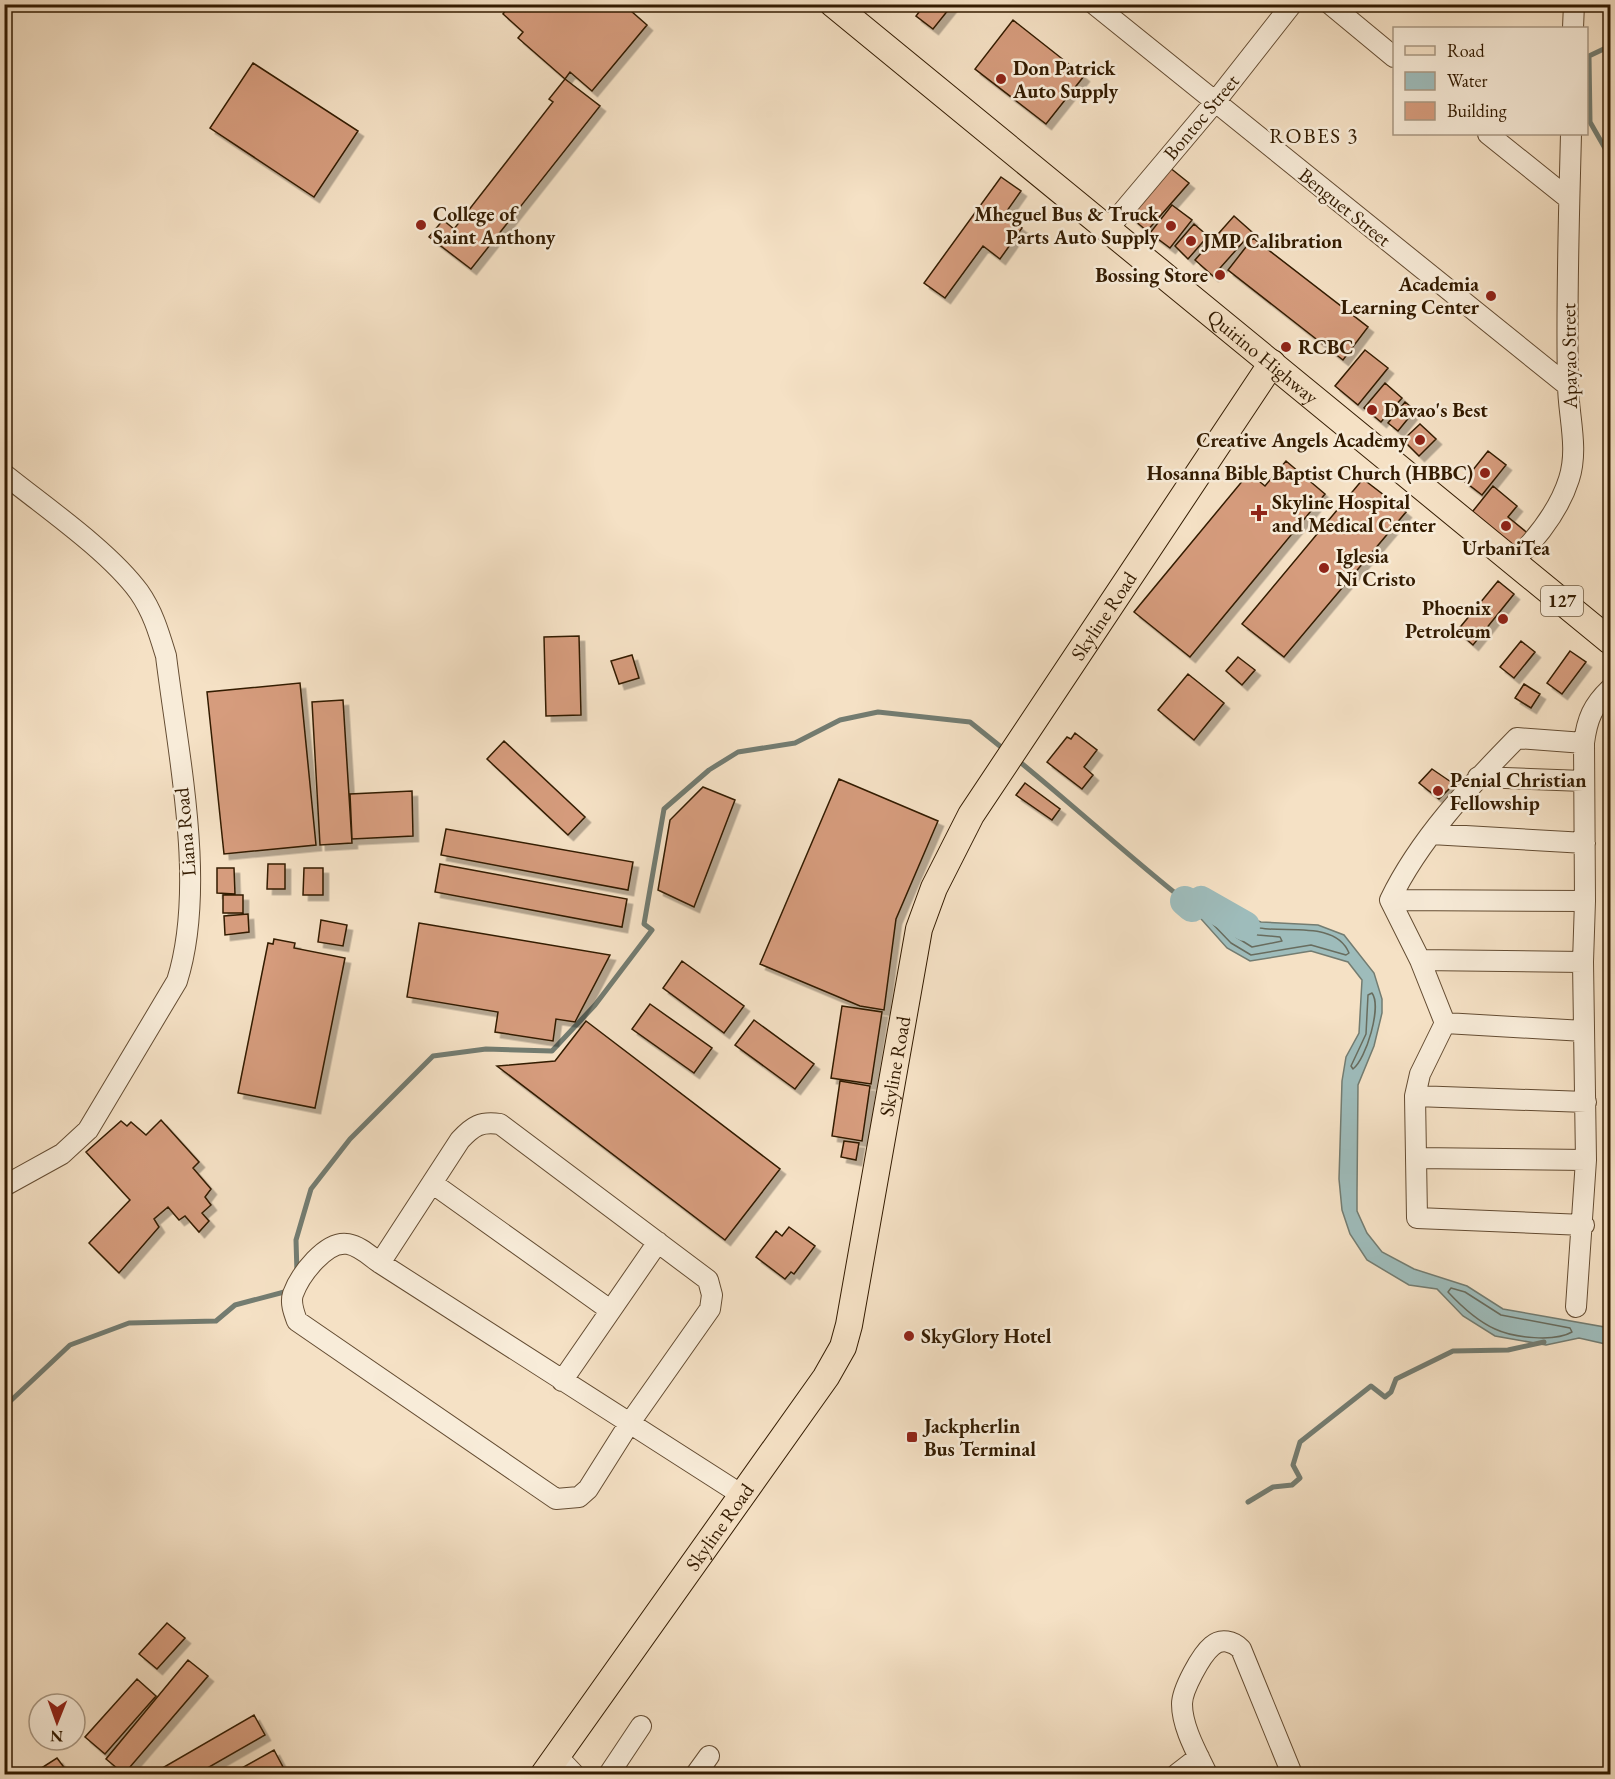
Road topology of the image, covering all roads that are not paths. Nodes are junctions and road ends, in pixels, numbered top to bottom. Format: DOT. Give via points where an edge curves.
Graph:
graph roads {
  1 [pos="833,4"];
  2 [pos="1094,4"];
  3 [pos="1292,4"];
  4 [pos="1330,4"];
  5 [pos="1574,4"];
  6 [pos="1573,27"];
  7 [pos="1393,55"];
  8 [pos="1215,102"];
  9 [pos="1489,135"];
  10 [pos="1571,135"];
  11 [pos="1569,199"];
  12 [pos="1108,229"];
  13 [pos="1272,363"];
  14 [pos="1568,386"];
  15 [pos="4,474"];
  16 [pos="1514,561"];
  17 [pos="1611,641"];
  18 [pos="1611,689"];
  19 [pos="1584,742"];
  20 [pos="1478,777"];
  21 [pos="1583,781"];
  22 [pos="1431,834"];
  23 [pos="1585,843"];
  24 [pos="1390,900"];
  25 [pos="1586,901"];
  26 [pos="1420,960"];
  27 [pos="1583,962"];
  28 [pos="1445,1023"];
  29 [pos="1584,1031"];
  30 [pos="1415,1096"];
  31 [pos="1586,1102"];
  32 [pos="1416,1158"];
  33 [pos="1586,1160"];
  34 [pos="432,1183"];
  35 [pos="4,1186"];
  36 [pos="1584,1225"];
  37 [pos="658,1242"];
  38 [pos="380,1263"];
  39 [pos="1576,1307"];
  40 [pos="610,1310"];
  41 [pos="562,1380"];
  42 [pos="629,1424"];
  43 [pos="742,1495"];
  44 [pos="641,1726"];
  45 [pos="709,1756"];
  46 [pos="550,1765"];
  47 [pos="1203,1766"];
  48 [pos="574,1774"];
  49 [pos="609,1774"];
  50 [pos="696,1774"];
  51 [pos="1177,1774"];
  52 [pos="1292,1774"];
  1 -- 12 [label="main road, Quirino Highway / 127"];
  2 -- 8 [label="street, Benguet Street"];
  3 -- 8 [label="street, Bontoc Street"];
  4 -- 7 [label="street"];
  5 -- 6 [label="street"];
  8 -- 12 [label="street, Bontoc Street"];
  8 -- 14 [label="street, Benguet Street"];
  9 -- 11 [label="street"];
  10 -- 11 [label="street, Apayao Street"];
  11 -- 14 [label="street, Apayao Street"];
  12 -- 13 [label="main road, Quirino Highway / 127"];
  13 -- 16 [label="main road, Quirino Highway / 127"];
  13 -- 43 [label="main road, Skyline Road" via="971,815 934,888 919,929 843,1347"];
  14 -- 16 [label="street, Apayao Street" via="1573,450 1570,477 1545,526"];
  15 -- 35 [label="street, Liana Road" via="117,567 156,622 166,656 190,861 188,930 177,981 88,1130 62,1154"];
  16 -- 17 [label="main road, Quirino Highway / 127"];
  18 -- 19 [label="street" via="1594,705"];
  19 -- 20 [label="street" via="1517,738"];
  19 -- 21 [label="street"];
  20 -- 21 [label="street"];
  20 -- 22 [label="street"];
  21 -- 23 [label="street"];
  22 -- 23 [label="street"];
  22 -- 24 [label="street"];
  23 -- 25 [label="street"];
  24 -- 25 [label="street"];
  24 -- 26 [label="street"];
  25 -- 27 [label="street"];
  26 -- 27 [label="street"];
  26 -- 28 [label="street"];
  27 -- 29 [label="street"];
  28 -- 29 [label="street"];
  28 -- 30 [label="street" via="1420,1074"];
  29 -- 31 [label="street"];
  30 -- 31 [label="street"];
  30 -- 32 [label="street"];
  31 -- 33 [label="street"];
  32 -- 33 [label="street"];
  32 -- 36 [label="street" via="1417,1218"];
  33 -- 36 [label="street"];
  34 -- 37 [label="street" via="472,1127 486,1122 500,1124"];
  34 -- 38 [label="street"];
  34 -- 40 [label="street"];
  36 -- 39 [label="street"];
  37 -- 40 [label="street"];
  37 -- 42 [label="street" via="708,1280 710,1309"];
  38 -- 41 [label="street"];
  38 -- 42 [label="street" via="349,1244 333,1245 317,1256 293,1294 292,1308 297,1321 556,1499 579,1497 588,1490"];
  40 -- 41 [label="street"];
  41 -- 42 [label="street"];
  42 -- 43 [label="street"];
  43 -- 46 [label="main road, Skyline Road"];
  44 -- 49 [label="street"];
  45 -- 50 [label="street"];
  46 -- 48 [label="street"];
  47 -- 51 [label="street"];
  47 -- 52 [label="street" via="1183,1717 1185,1688 1212,1645 1226,1641 1241,1649"];
}
